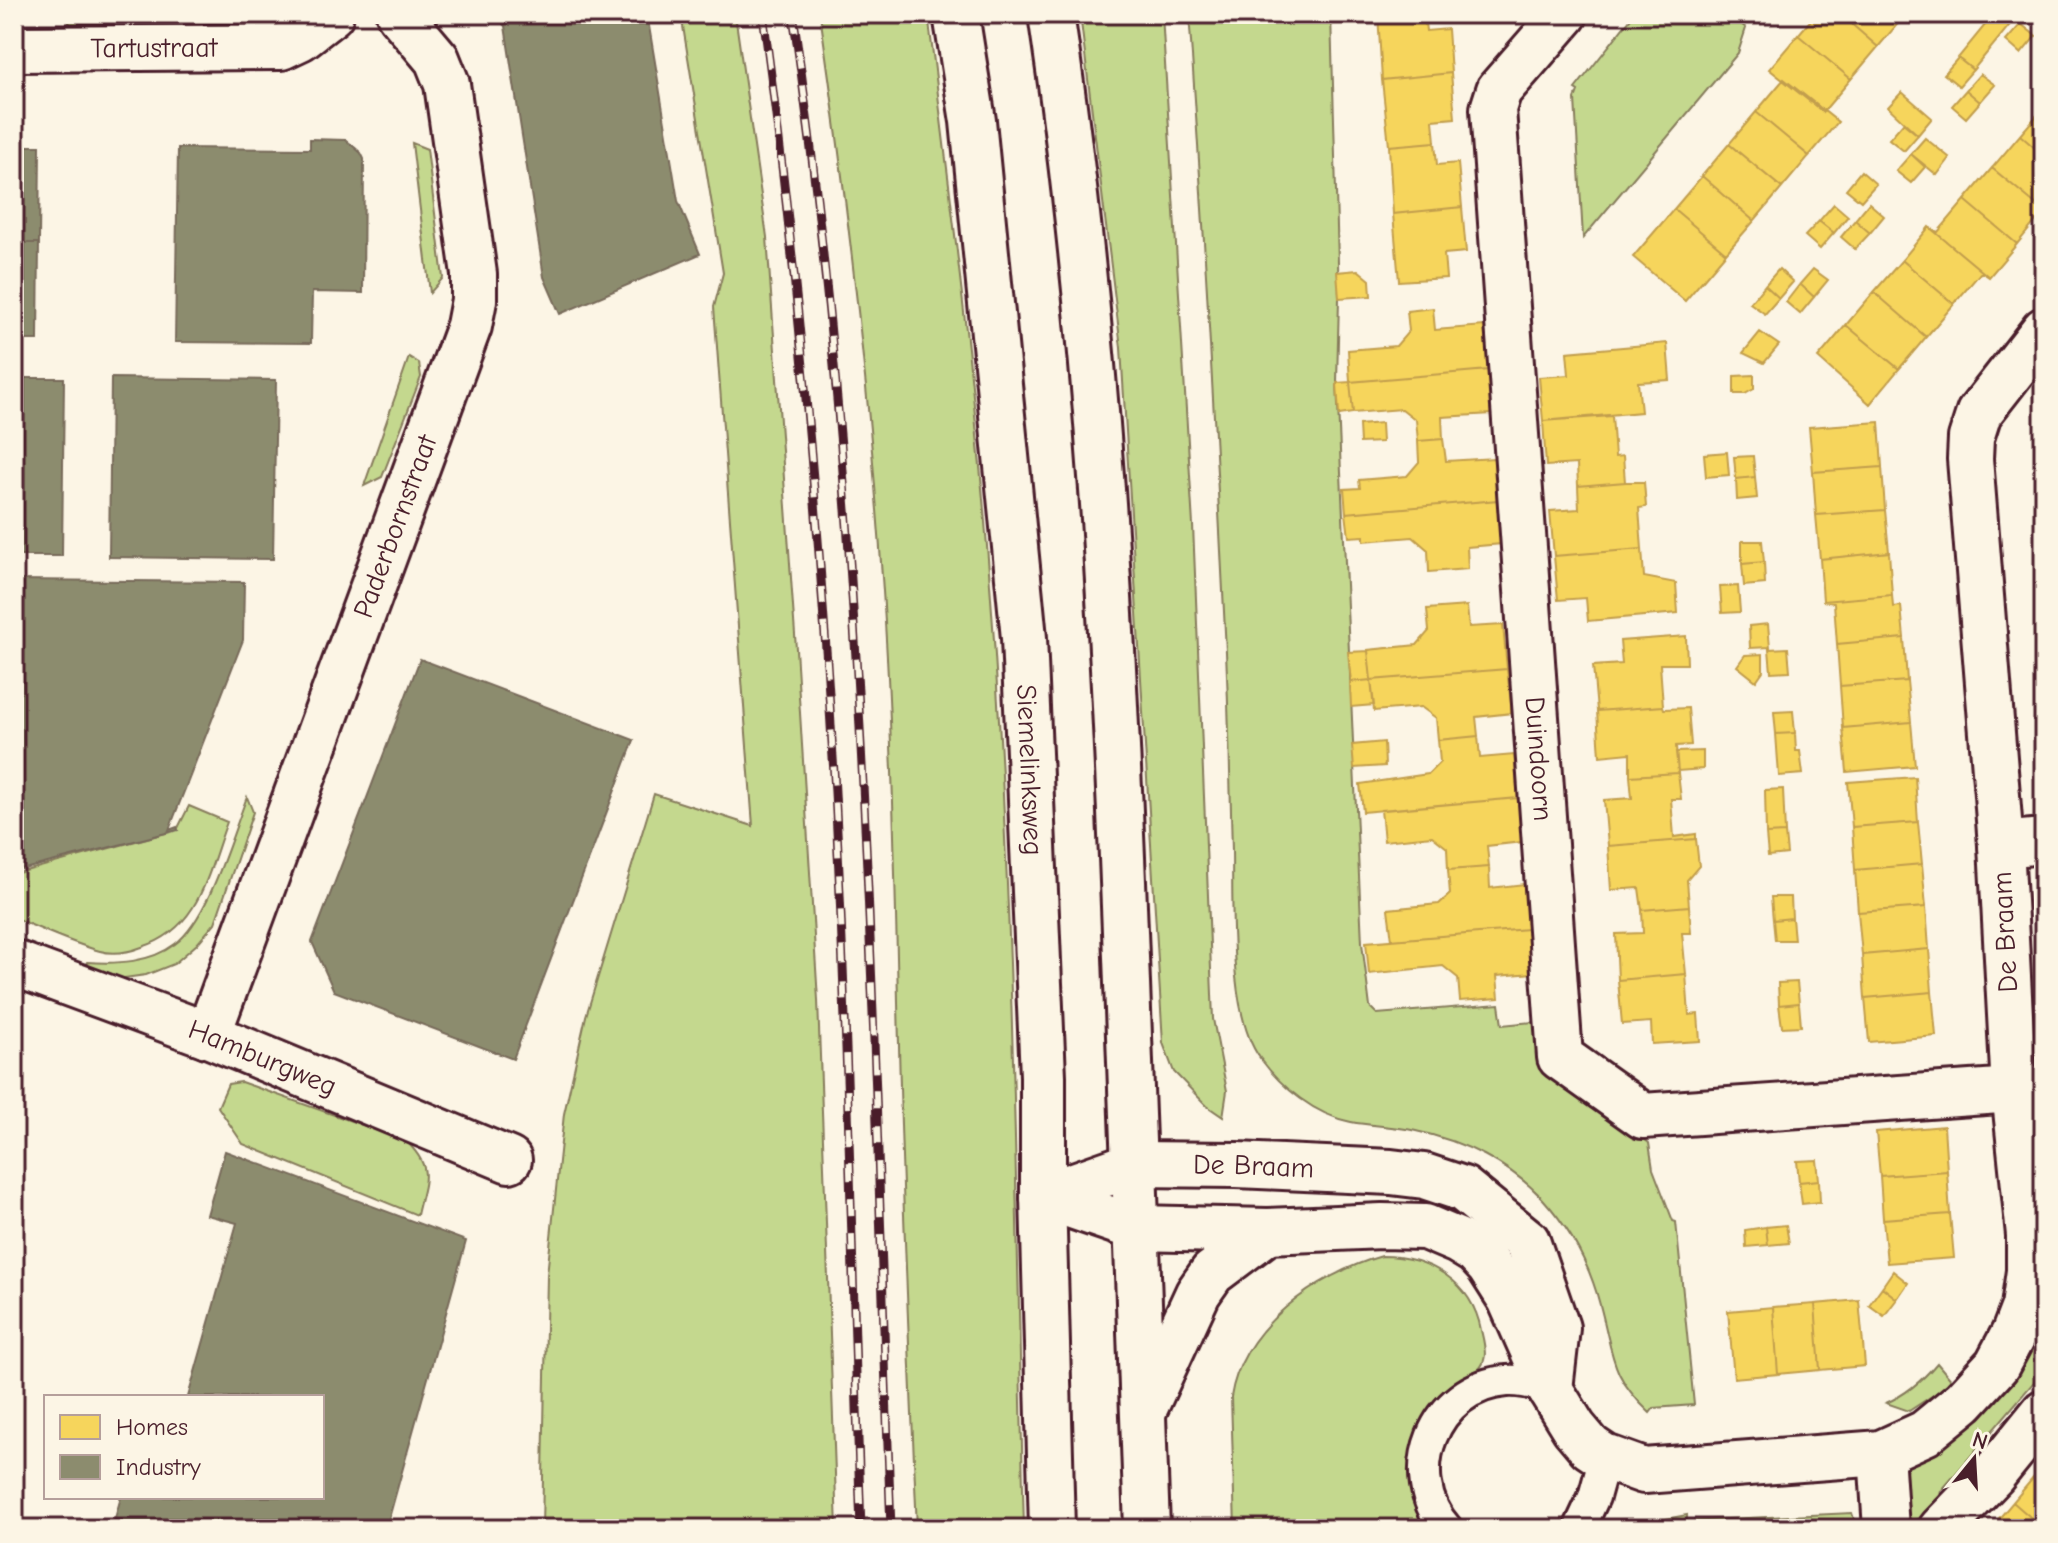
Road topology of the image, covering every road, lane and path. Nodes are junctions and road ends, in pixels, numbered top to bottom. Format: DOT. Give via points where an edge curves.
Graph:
graph roads {
  1 [pos="331,14"];
  2 [pos="399,14"];
  3 [pos="956,14"];
  4 [pos="1051,14"];
  5 [pos="1565,14"];
  6 [pos="14,49"];
  7 [pos="2044,330"];
  8 [pos="2044,841"];
  9 [pos="2001,845"];
  10 [pos="14,963"];
  11 [pos="208,1035"];
  12 [pos="2014,1090"];
  13 [pos="509,1160"];
  14 [pos="1134,1164"];
  15 [pos="1043,1196"];
  16 [pos="1136,1228"];
  17 [pos="1268,1231"];
  18 [pos="2034,1307"];
  19 [pos="1550,1389"];
  20 [pos="1144,1410"];
  21 [pos="2044,1412"];
  22 [pos="1881,1453"];
  23 [pos="1605,1457"];
  24 [pos="1052,1529"];
  25 [pos="1147,1529"];
  26 [pos="1447,1529"];
  27 [pos="1579,1529"];
  28 [pos="1886,1529"];
  29 [pos="1941,1529"];
  1 -- 6 [label="street, Tartustraat" via="281,47"];
  2 -- 11 [label="street, Paderbornstraat" via="437,59 447,84 474,300 469,326"];
  3 -- 15 [label="street, Siemelinksweg" via="976,152 1024,638 1039,958"];
  4 -- 14 [label="street" via="1087,296 1114,652"];
  5 -- 12 [label="street, Duindoorn" via="1499,90 1493,109 1560,1057 1643,1116"];
  7 -- 9 [label="street, De Braam" via="1979,413 1971,438"];
  8 -- 9 [label="street"];
  9 -- 12 [label="street, De Braam"];
  10 -- 11 [label="street, Hamburgweg"];
  11 -- 13 [label="street, Hamburgweg"];
  12 -- 18 [label="street, De Braam"];
  14 -- 15 [label="street, De Braam"];
  14 -- 16 [label="street"];
  14 -- 19 [label="street, De Braam" via="1391,1172 1463,1189 1527,1241 1557,1328"];
  15 -- 16 [label="street, De Braam"];
  15 -- 24 [label="street, Siemelinksweg"];
  16 -- 17 [label="street, De Braam"];
  16 -- 20 [label="street"];
  17 -- 19 [label="street, De Braam" via="1425,1227 1458,1241 1489,1266 1510,1299"];
  17 -- 20 [label="street" via="1212,1273 1198,1293"];
  18 -- 22 [label="street, De Braam" via="1997,1365 1964,1401 1925,1433"];
  19 -- 23 [label="street, De Braam" via="1574,1428"];
  19 -- 26 [label="lane" via="1529,1382 1486,1385 1458,1400 1436,1424 1425,1455 1425,1487"];
  20 -- 25 [label="street"];
  21 -- 29 [label="street"];
  22 -- 23 [label="street, De Braam" via="1644,1471"];
  22 -- 28 [label="street"];
  23 -- 27 [label="lane"];
}
